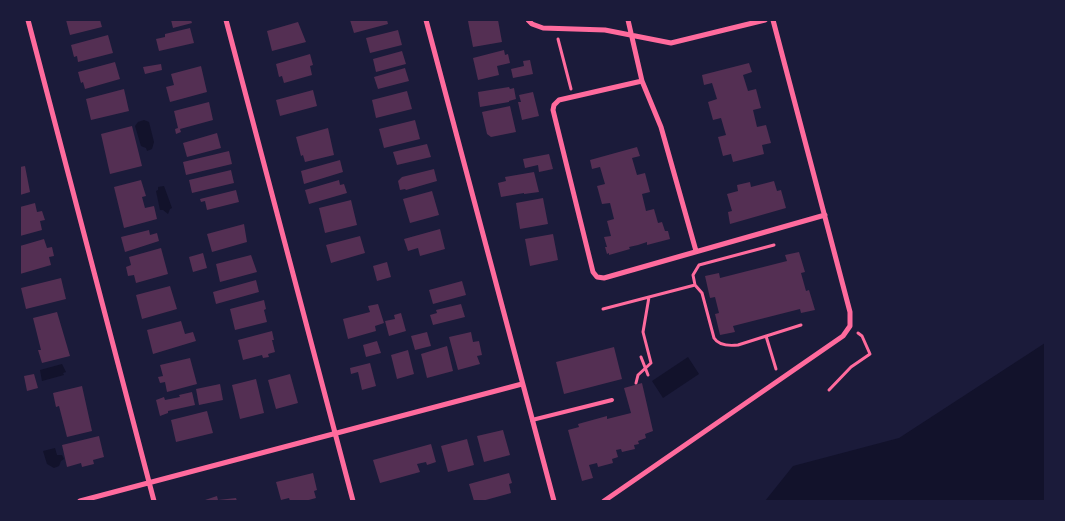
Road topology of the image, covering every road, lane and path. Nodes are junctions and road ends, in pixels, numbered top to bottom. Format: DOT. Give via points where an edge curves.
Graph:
graph roads {
  1 [pos="28,20"];
  2 [pos="226,20"];
  3 [pos="426,20"];
  4 [pos="528,20"];
  5 [pos="628,20"];
  6 [pos="765,20"];
  7 [pos="773,20"];
  8 [pos="630,34"];
  9 [pos="558,38"];
  10 [pos="568,73"];
  11 [pos="642,81"];
  12 [pos="825,215"];
  13 [pos="774,245"];
  14 [pos="696,251"];
  15 [pos="695,285"];
  16 [pos="649,297"];
  17 [pos="603,309"];
  18 [pos="801,325"];
  19 [pos="850,326"];
  20 [pos="766,336"];
  21 [pos="641,356"];
  22 [pos="645,369"];
  23 [pos="776,370"];
  24 [pos="648,375"];
  25 [pos="522,384"];
  26 [pos="636,384"];
  27 [pos="829,390"];
  28 [pos="612,400"];
  29 [pos="532,420"];
  30 [pos="335,434"];
  31 [pos="149,483"];
  32 [pos="80,501"];
  33 [pos="154,501"];
  34 [pos="353,501"];
  35 [pos="554,501"];
  36 [pos="604,501"];
  1 -- 31 [label="street"];
  2 -- 30 [label="street"];
  3 -- 25 [label="street"];
  4 -- 8 [label="street" via="543,28"];
  5 -- 8 [label="street"];
  6 -- 8 [label="street" via="671,43"];
  7 -- 12 [label="street"];
  8 -- 11 [label="street"];
  9 -- 10 [label="path"];
  11 -- 14 [label="street" via="661,127"];
  11 -- 14 [label="street" via="559,100 552,110 593,272 604,278"];
  12 -- 14 [label="street"];
  12 -- 19 [label="street" via="850,312"];
  13 -- 15 [label="path" via="699,265 693,275"];
  15 -- 16 [label="path"];
  15 -- 20 [label="path" via="702,293 714,338 719,343 733,346"];
  16 -- 17 [label="path"];
  16 -- 22 [label="path" via="643,332 651,363"];
  18 -- 20 [label="path"];
  19 -- 27 [label="path" via="862,336 870,354 851,367"];
  19 -- 36 [label="street" via="843,336"];
  20 -- 23 [label="path"];
  21 -- 22 [label="path"];
  22 -- 24 [label="path"];
  22 -- 26 [label="path" via="638,375"];
  25 -- 29 [label="street"];
  25 -- 30 [label="street"];
  28 -- 29 [label="lane"];
  29 -- 35 [label="street"];
  30 -- 31 [label="street"];
  30 -- 34 [label="street"];
  31 -- 32 [label="street"];
  31 -- 33 [label="street"];
}
